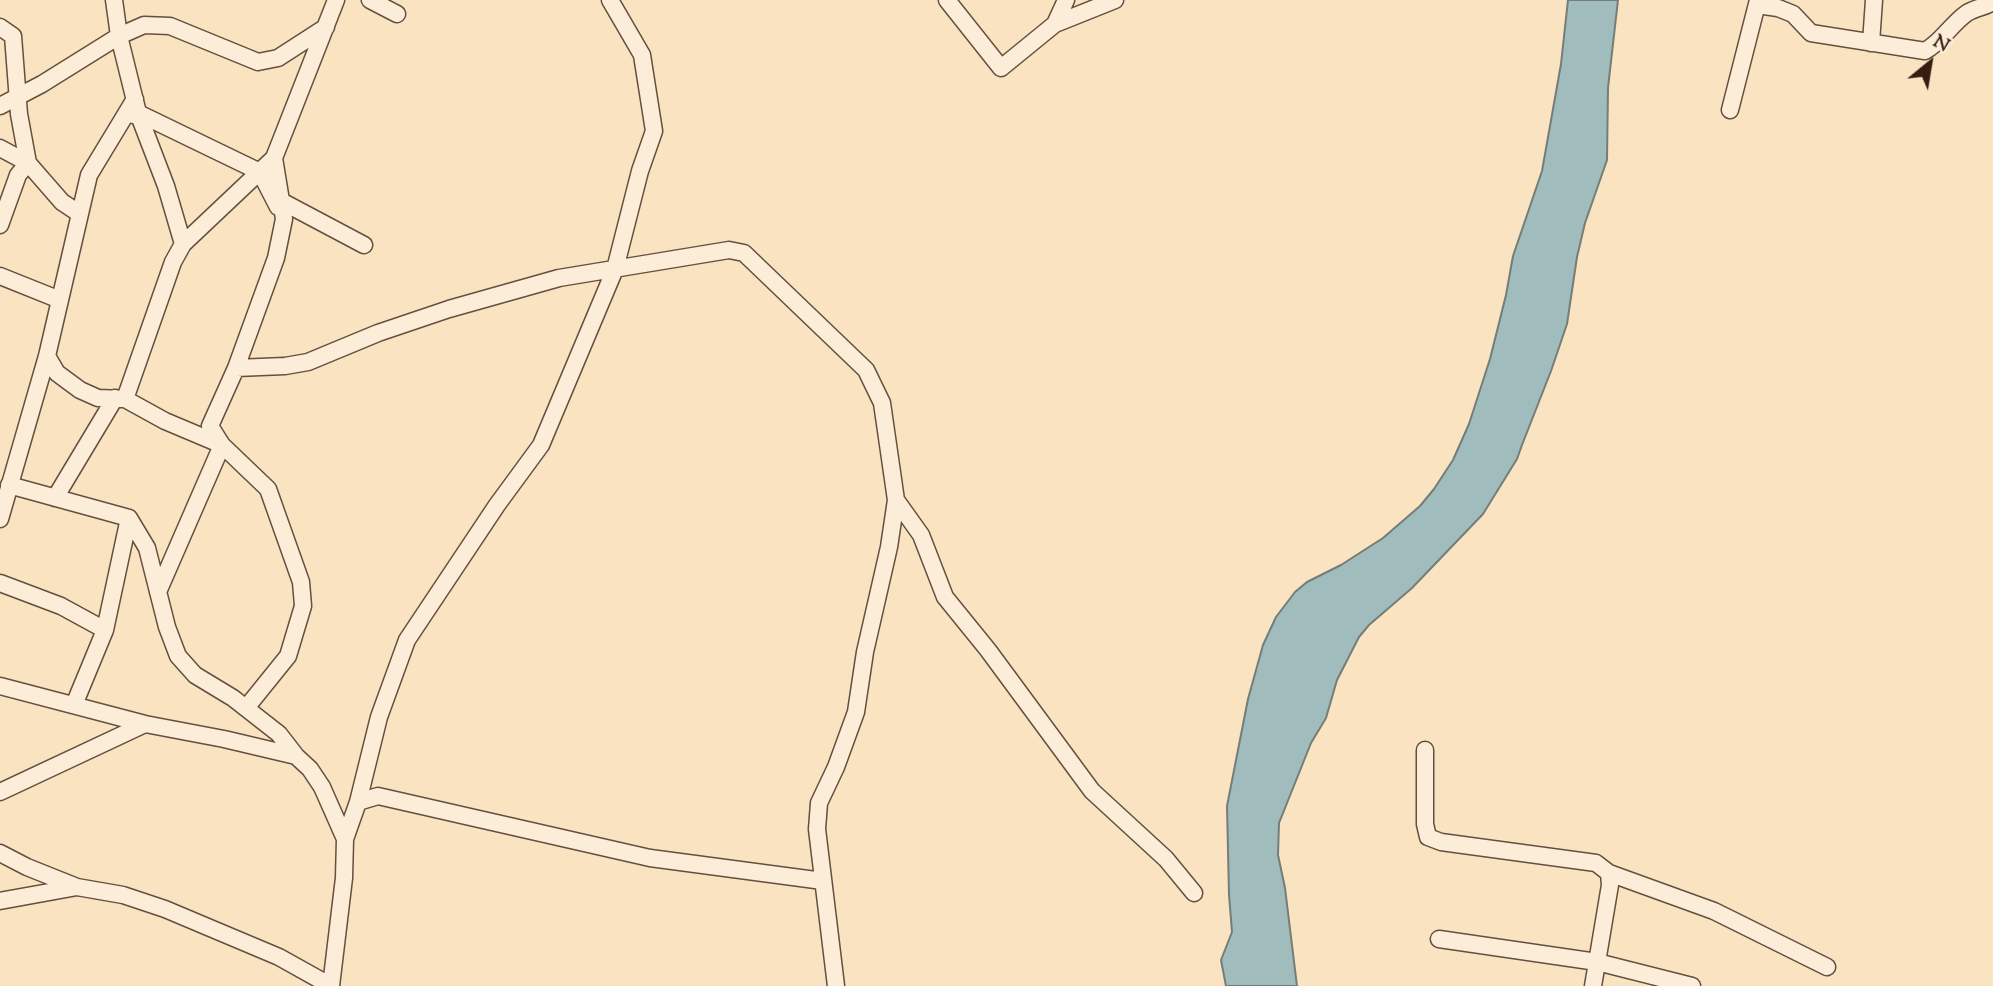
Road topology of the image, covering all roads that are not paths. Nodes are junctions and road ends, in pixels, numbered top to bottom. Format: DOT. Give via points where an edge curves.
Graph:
graph roads {
  1 [pos="114,0"];
  2 [pos="336,0"];
  3 [pos="370,0"];
  4 [pos="610,0"];
  5 [pos="947,0"];
  6 [pos="1066,0"];
  7 [pos="1115,0"];
  8 [pos="1874,0"];
  9 [pos="1993,2"];
  10 [pos="1758,3"];
  11 [pos="397,14"];
  12 [pos="1055,24"];
  13 [pos="0,27"];
  14 [pos="326,27"];
  15 [pos="119,36"];
  16 [pos="1871,43"];
  17 [pos="18,96"];
  18 [pos="0,106"];
  19 [pos="133,110"];
  20 [pos="1730,110"];
  21 [pos="0,148"];
  22 [pos="274,158"];
  23 [pos="28,163"];
  24 [pos="260,172"];
  25 [pos="281,201"];
  26 [pos="80,214"];
  27 [pos="284,219"];
  28 [pos="0,225"];
  29 [pos="183,244"];
  30 [pos="364,245"];
  31 [pos="615,269"];
  32 [pos="0,276"];
  33 [pos="60,300"];
  34 [pos="47,356"];
  35 [pos="236,368"];
  36 [pos="120,399"];
  37 [pos="222,445"];
  38 [pos="9,485"];
  39 [pos="55,498"];
  40 [pos="896,500"];
  41 [pos="129,518"];
  42 [pos="0,519"];
  43 [pos="0,583"];
  44 [pos="159,592"];
  45 [pos="105,630"];
  46 [pos="0,686"];
  47 [pos="74,705"];
  48 [pos="246,708"];
  49 [pos="145,724"];
  50 [pos="1425,750"];
  51 [pos="296,756"];
  52 [pos="0,792"];
  53 [pos="358,802"];
  54 [pos="345,839"];
  55 [pos="0,853"];
  56 [pos="1609,873"];
  57 [pos="823,881"];
  58 [pos="77,887"];
  59 [pos="1194,893"];
  60 [pos="0,901"];
  61 [pos="1438,939"];
  62 [pos="1597,962"];
  63 [pos="1827,967"];
  64 [pos="836,986"];
  65 [pos="1593,986"];
  66 [pos="1692,986"];
  1 -- 15 [label="street"];
  2 -- 14 [label="street"];
  3 -- 11 [label="street"];
  4 -- 31 [label="street" via="642,55 654,131"];
  5 -- 12 [label="street" via="1001,68"];
  6 -- 12 [label="street"];
  7 -- 12 [label="street"];
  8 -- 16 [label="street"];
  9 -- 16 [label="street" via="1969,12 1925,51"];
  10 -- 16 [label="street" via="1793,13 1811,33"];
  10 -- 20 [label="street"];
  13 -- 17 [label="street" via="13,36"];
  14 -- 15 [label="street" via="278,58 258,62 170,26 144,25"];
  14 -- 22 [label="street"];
  15 -- 17 [label="street"];
  15 -- 19 [label="street"];
  17 -- 18 [label="street"];
  17 -- 23 [label="street"];
  19 -- 24 [label="street"];
  19 -- 26 [label="street" via="89,175"];
  19 -- 29 [label="street" via="166,186"];
  21 -- 23 [label="street"];
  22 -- 24 [label="street"];
  22 -- 25 [label="street"];
  23 -- 26 [label="street" via="62,202"];
  23 -- 28 [label="street" via="18,175"];
  24 -- 27 [label="street"];
  24 -- 29 [label="street"];
  25 -- 27 [label="street"];
  25 -- 30 [label="street"];
  26 -- 33 [label="street"];
  27 -- 35 [label="street" via="276,258"];
  29 -- 36 [label="street"];
  31 -- 35 [label="street" via="559,278 449,309 308,362"];
  31 -- 40 [label="street" via="729,250 744,253 866,370 882,403"];
  31 -- 53 [label="street" via="541,445 407,640 379,717"];
  32 -- 33 [label="street"];
  33 -- 34 [label="street"];
  34 -- 36 [label="street" via="57,373 80,390 98,398"];
  34 -- 38 [label="street"];
  35 -- 37 [label="street" via="210,426"];
  36 -- 37 [label="street"];
  36 -- 39 [label="street"];
  37 -- 44 [label="street"];
  37 -- 48 [label="street" via="268,489 301,582 303,606 288,656"];
  38 -- 39 [label="street"];
  38 -- 42 [label="street"];
  39 -- 41 [label="street"];
  40 -- 57 [label="street" via="856,712 819,803"];
  40 -- 59 [label="street" via="921,534 945,597 1092,791 1166,859"];
  41 -- 44 [label="street" via="147,548"];
  41 -- 45 [label="street"];
  43 -- 45 [label="street" via="61,606"];
  44 -- 48 [label="street" via="178,656 195,675"];
  45 -- 47 [label="street"];
  46 -- 47 [label="street"];
  47 -- 49 [label="street"];
  48 -- 51 [label="street" via="279,734"];
  49 -- 51 [label="street"];
  49 -- 52 [label="street"];
  50 -- 56 [label="street" via="1428,837 1596,863"];
  51 -- 54 [label="street" via="322,787"];
  53 -- 54 [label="street"];
  53 -- 57 [label="street" via="378,796 650,858"];
  54 -- 58 [label="street" via="331,986 279,957 165,909"];
  55 -- 58 [label="street"];
  56 -- 62 [label="street"];
  56 -- 63 [label="street" via="1714,911"];
  57 -- 64 [label="street"];
  58 -- 60 [label="street"];
  61 -- 62 [label="street"];
  62 -- 65 [label="street"];
  62 -- 66 [label="street"];
}
